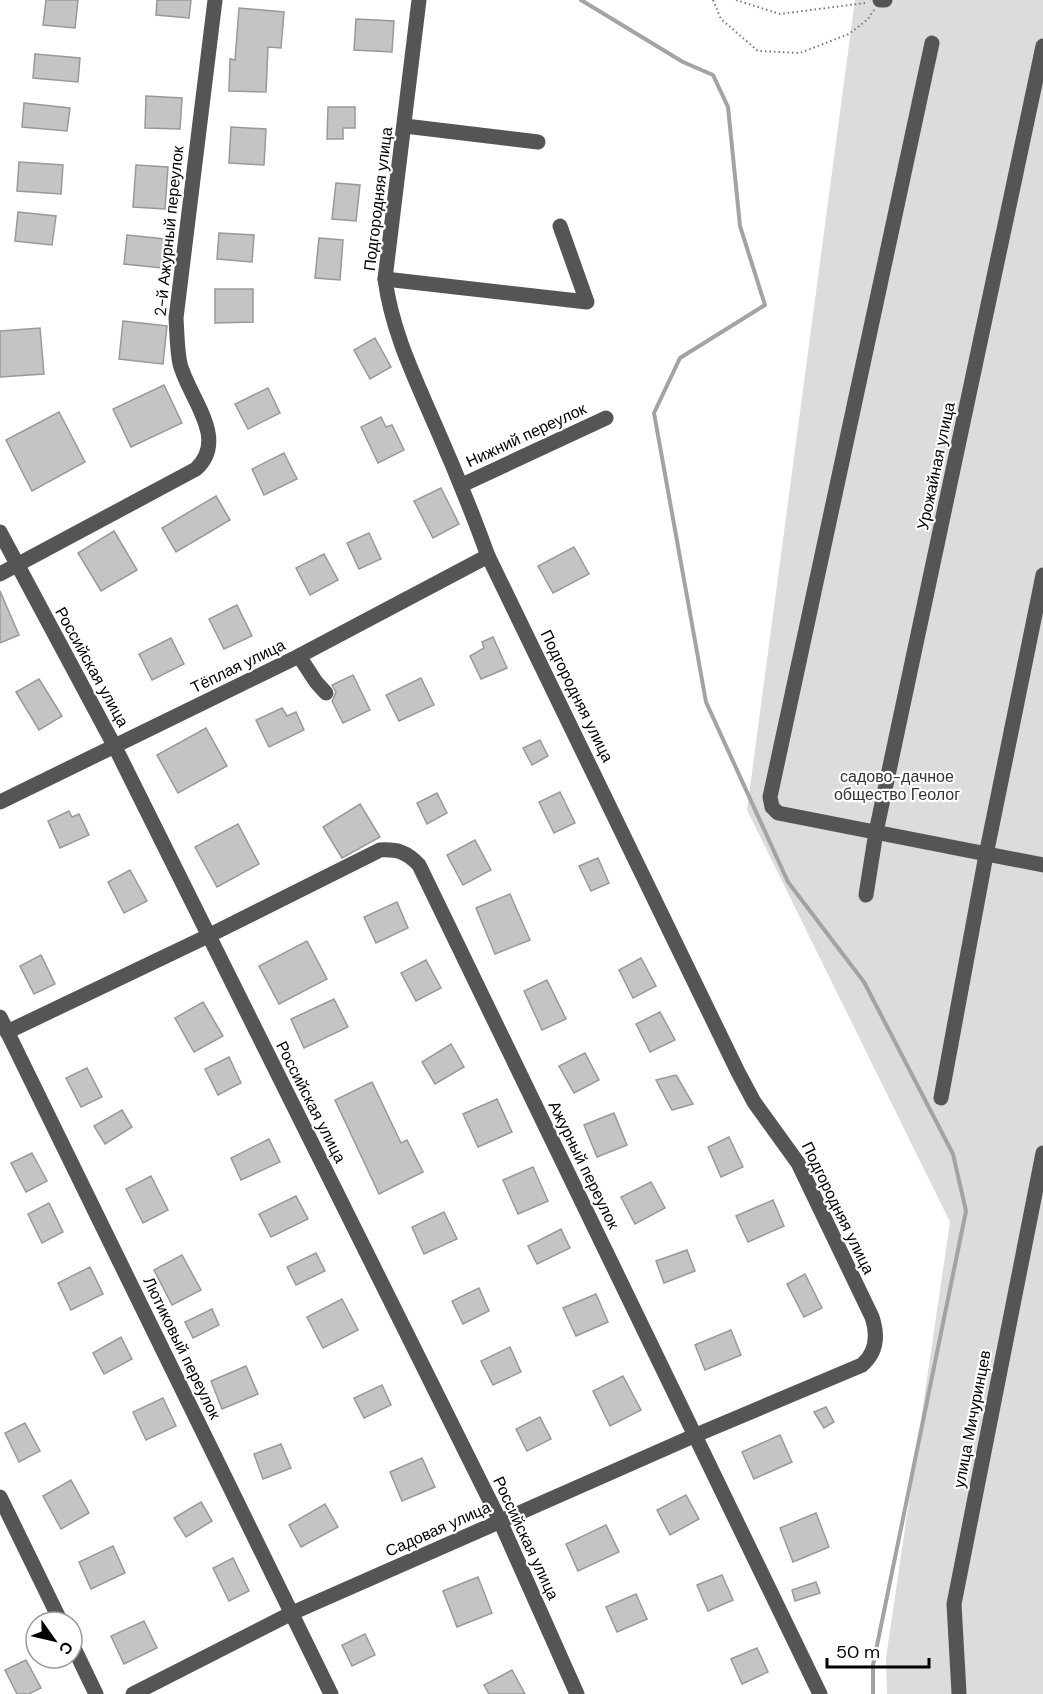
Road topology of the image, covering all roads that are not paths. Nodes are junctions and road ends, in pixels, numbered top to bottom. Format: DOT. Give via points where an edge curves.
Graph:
graph roads {
  1 [pos="215,0"];
  2 [pos="419,0"];
  3 [pos="932,43"];
  4 [pos="1043,46"];
  5 [pos="405,126"];
  6 [pos="538,142"];
  7 [pos="560,226"];
  8 [pos="385,279"];
  9 [pos="606,418"];
  10 [pos="462,485"];
  11 [pos="0,532"];
  12 [pos="488,556"];
  13 [pos="16,565"];
  14 [pos="0,574"];
  15 [pos="1043,575"];
  16 [pos="299,656"];
  17 [pos="326,693"];
  18 [pos="115,747"];
  19 [pos="0,802"];
  20 [pos="876,832"];
  21 [pos="986,855"];
  22 [pos="1043,866"];
  23 [pos="866,894"];
  24 [pos="208,936"];
  25 [pos="0,1017"];
  26 [pos="7,1032"];
  27 [pos="940,1098"];
  28 [pos="1043,1153"];
  29 [pos="862,1365"];
  30 [pos="696,1436"];
  31 [pos="0,1497"];
  32 [pos="500,1521"];
  33 [pos="55,1610"];
  34 [pos="292,1613"];
  35 [pos="84,1669"];
  36 [pos="959,1693"];
  37 [pos="96,1694"];
  38 [pos="133,1694"];
  39 [pos="331,1694"];
  40 [pos="577,1694"];
  41 [pos="820,1694"];
  1 -- 13 [label="street, 2-й Ажурный переулок" via="176,318 180,364 208,431 210,447 205,461 196,469"];
  2 -- 5 [label="street, Подгородняя улица"];
  3 -- 20 [label="street" via="770,797 778,813"];
  4 -- 20 [label="street, Урожайная улица"];
  5 -- 6 [label="street"];
  5 -- 8 [label="street, Подгородняя улица"];
  7 -- 8 [label="street" via="587,302"];
  8 -- 10 [label="street, Подгородняя улица" via="398,338"];
  9 -- 10 [label="street, Нижний переулок"];
  10 -- 12 [label="street, Подгородняя улица"];
  11 -- 13 [label="street, Российская улица"];
  12 -- 16 [label="street, Тёплая улица"];
  12 -- 29 [label="street, Подгородняя улица" via="738,1072 754,1102 798,1163 872,1317 876,1344"];
  13 -- 14 [label="street"];
  13 -- 18 [label="street, Российская улица"];
  15 -- 21 [label="street"];
  16 -- 17 [label="street"];
  16 -- 18 [label="street, Тёплая улица"];
  18 -- 19 [label="street, Тёплая улица"];
  18 -- 24 [label="street, Российская улица"];
  20 -- 21 [label="street"];
  20 -- 23 [label="street, Урожайная улица"];
  21 -- 22 [label="street"];
  21 -- 27 [label="street"];
  24 -- 26 [label="street"];
  24 -- 30 [label="street, Ажурный переулок" via="380,850 402,851 411,856 419,865"];
  24 -- 32 [label="street, Российская улица"];
  25 -- 26 [label="street, Лютиковый переулок"];
  26 -- 34 [label="street, Лютиковый переулок"];
  28 -- 36 [label="street, улица Мичуринцев" via="954,1604"];
  29 -- 30 [label="street, Садовая улица"];
  30 -- 32 [label="street, Садовая улица"];
  30 -- 41 [label="street, Ажурный переулок"];
  31 -- 33 [label="street"];
  32 -- 34 [label="street, Садовая улица"];
  32 -- 40 [label="street, Российская улица"];
  34 -- 38 [label="street, Садовая улица"];
  34 -- 39 [label="street, Лютиковый переулок"];
  35 -- 37 [label="street"];
}
